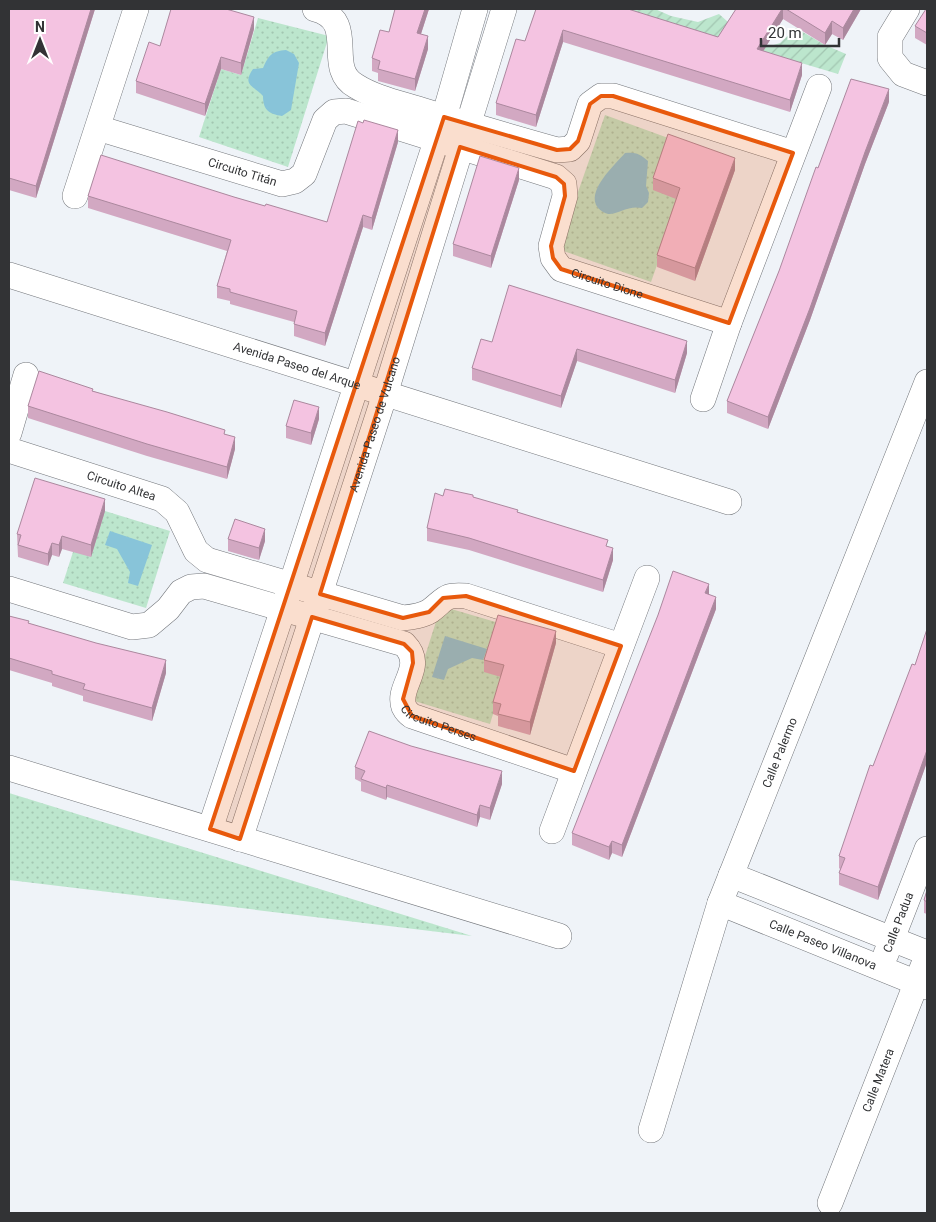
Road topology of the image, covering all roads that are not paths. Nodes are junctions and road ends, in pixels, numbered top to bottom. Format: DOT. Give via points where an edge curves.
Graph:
graph roads {
  1 [pos="136,9"];
  2 [pos="315,9"];
  3 [pos="476,9"];
  4 [pos="504,9"];
  5 [pos="907,9"];
  6 [pos="927,83"];
  7 [pos="819,87"];
  8 [pos="468,124"];
  9 [pos="98,128"];
  10 [pos="440,128"];
  11 [pos="460,147"];
  12 [pos="793,152"];
  13 [pos="76,196"];
  14 [pos="9,275"];
  15 [pos="729,323"];
  16 [pos="26,375"];
  17 [pos="356,385"];
  18 [pos="926,388"];
  19 [pos="384,394"];
  20 [pos="703,399"];
  21 [pos="9,433"];
  22 [pos="9,450"];
  23 [pos="729,502"];
  24 [pos="647,578"];
  25 [pos="291,585"];
  26 [pos="9,589"];
  27 [pos="320,594"];
  28 [pos="283,609"];
  29 [pos="312,617"];
  30 [pos="621,646"];
  31 [pos="9,768"];
  32 [pos="574,771"];
  33 [pos="210,829"];
  34 [pos="552,831"];
  35 [pos="240,839"];
  36 [pos="927,849"];
  37 [pos="731,875"];
  38 [pos="720,903"];
  39 [pos="559,936"];
  40 [pos="892,939"];
  41 [pos="927,954"];
  42 [pos="880,968"];
  43 [pos="922,984"];
  44 [pos="652,1130"];
  45 [pos="830,1203"];
  1 -- 9 [label="street"];
  2 -- 10 [label="street" via="333,17 338,27 342,69 346,78 355,86"];
  3 -- 10 [label="street"];
  4 -- 8 [label="street, Avenida Paseo de Vulcano"];
  5 -- 6 [label="street" via="890,37 890,58 903,74"];
  7 -- 12 [label="street"];
  8 -- 10 [label="street"];
  8 -- 11 [label="street, Avenida Paseo de Vulcano"];
  8 -- 12 [label="street" via="557,150 570,149 578,141 590,104 601,96 613,96"];
  9 -- 10 [label="street, Circuito Titán" via="282,184 295,181 304,174 325,120 334,112 346,111"];
  9 -- 13 [label="street"];
  10 -- 11 [label="street"];
  10 -- 17 [label="street"];
  11 -- 15 [label="street, Circuito Dione" via="556,177 564,184 565,196 551,246 553,258 561,269"];
  11 -- 19 [label="street, Avenida Paseo de Vulcano"];
  12 -- 15 [label="street"];
  14 -- 17 [label="street, Avenida Paseo del Arque"];
  15 -- 20 [label="street"];
  16 -- 21 [label="street"];
  17 -- 19 [label="street, Avenida Paseo del Arque"];
  17 -- 25 [label="street"];
  18 -- 37 [label="street, Calle Palermo"];
  19 -- 23 [label="street, Avenida Paseo del Arque"];
  19 -- 27 [label="street, Avenida Paseo de Vulcano"];
  22 -- 25 [label="street, Circuito Altea" via="162,499 177,512 196,551 207,560"];
  24 -- 30 [label="street"];
  25 -- 27 [label="street, Circuito Altea"];
  25 -- 28 [label="street"];
  26 -- 28 [label="street" via="132,627 149,625 168,609 181,592 192,587 204,586"];
  27 -- 29 [label="street, Avenida Paseo de Vulcano"];
  27 -- 30 [label="street" via="403,618 429,612 443,598 466,596"];
  28 -- 29 [label="street"];
  28 -- 33 [label="street"];
  29 -- 32 [label="street, Circuito Perses" via="404,644 412,652 413,662 403,699 404,708 412,716"];
  29 -- 35 [label="street, Avenida Paseo de Vulcano"];
  30 -- 32 [label="street"];
  31 -- 33 [label="street"];
  32 -- 34 [label="street"];
  33 -- 35 [label="street"];
  35 -- 39 [label="street"];
  36 -- 40 [label="street, Calle Padua"];
  37 -- 38 [label="street, Calle Palermo"];
  37 -- 40 [label="street"];
  38 -- 42 [label="street, Calle Paseo Villanova"];
  38 -- 44 [label="street, Calle Palermo"];
  40 -- 41 [label="street"];
  40 -- 42 [label="street, Calle Padua"];
  41 -- 43 [label="street, Calle Matera"];
  42 -- 43 [label="street, Calle Paseo Villanova"];
  43 -- 45 [label="street, Calle Matera"];
}
